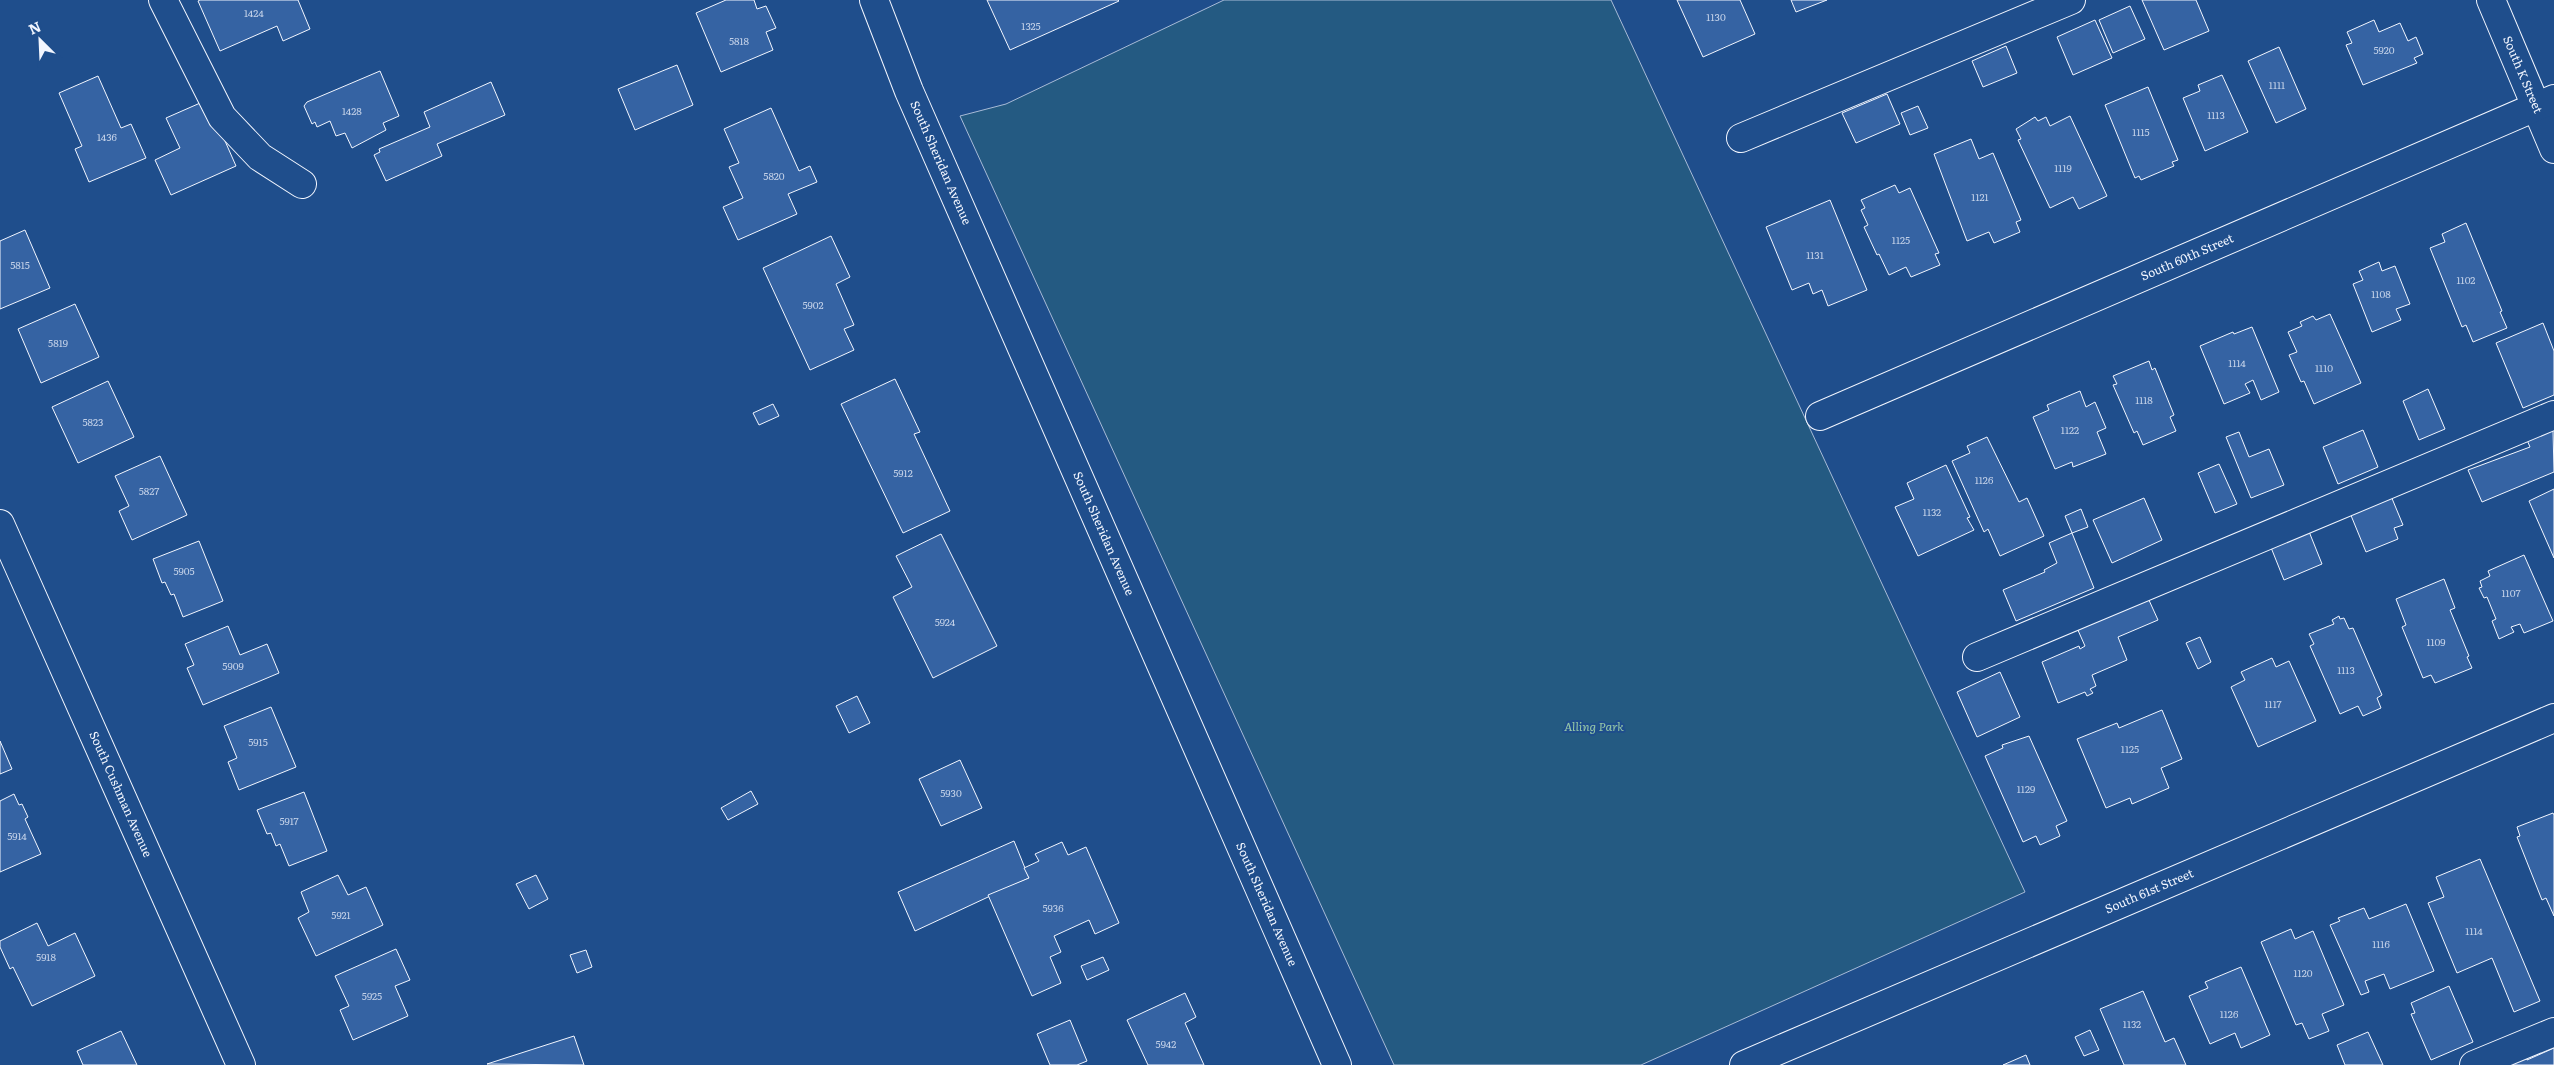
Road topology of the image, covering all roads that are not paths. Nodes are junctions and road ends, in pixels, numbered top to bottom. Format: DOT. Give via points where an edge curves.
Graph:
graph roads {
  1 [pos="163,0"];
  2 [pos="874,0"];
  3 [pos="2071,0"];
  4 [pos="2491,0"];
  5 [pos="2545,102"];
  6 [pos="1741,138"];
  7 [pos="2554,150"];
  8 [pos="302,184"];
  9 [pos="2554,415"];
  10 [pos="1820,416"];
  11 [pos="0,524"];
  12 [pos="8,562"];
  13 [pos="1976,656"];
  14 [pos="2554,718"];
  15 [pos="2554,1032"];
  16 [pos="241,1065"];
  17 [pos="1337,1065"];
  18 [pos="1744,1065"];
  19 [pos="2474,1065"];
  1 -- 8 [label="street" via="222,117 260,157"];
  2 -- 17 [label="street, South Sheridan Avenue" via="908,91"];
  3 -- 6 [label="street"];
  4 -- 5 [label="street, South K Street"];
  5 -- 7 [label="street, South K Street"];
  5 -- 10 [label="street, South 60th Street"];
  9 -- 13 [label="street"];
  11 -- 12 [label="street, South Cushman Avenue"];
  12 -- 16 [label="street, South Cushman Avenue"];
  14 -- 18 [label="street, South 61st Street"];
  15 -- 19 [label="street"];
}
